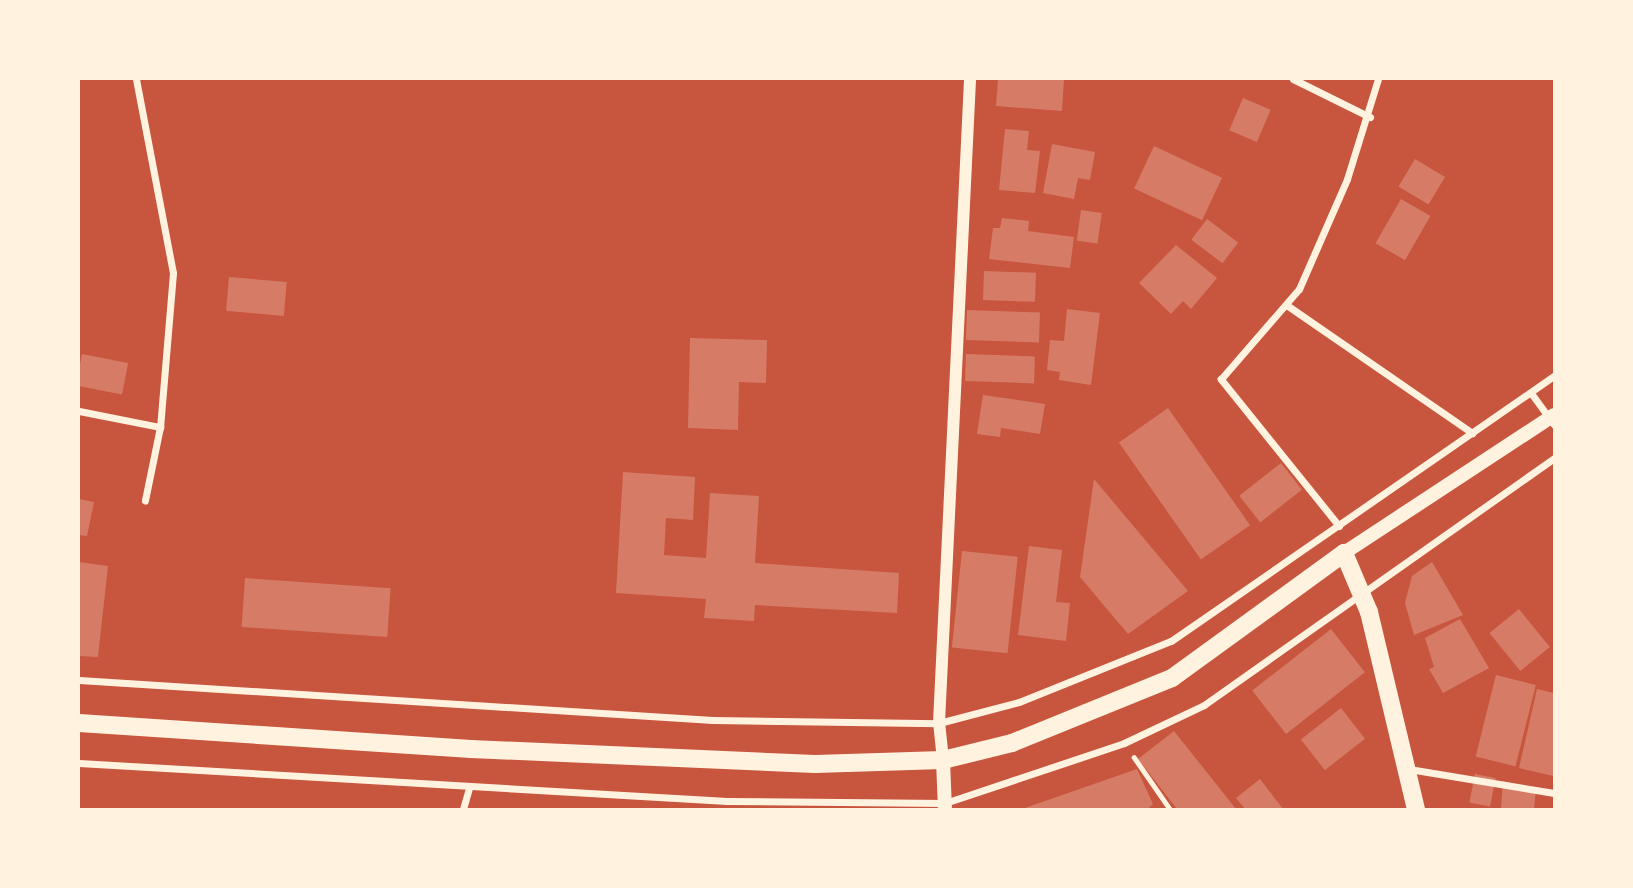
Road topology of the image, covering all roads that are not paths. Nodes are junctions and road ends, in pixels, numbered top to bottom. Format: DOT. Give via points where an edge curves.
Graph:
graph roads {
  1 [pos="136,79"];
  2 [pos="970,79"];
  3 [pos="1293,79"];
  4 [pos="1378,79"];
  5 [pos="1370,117"];
  6 [pos="1288,306"];
  7 [pos="1554,376"];
  8 [pos="1531,393"];
  9 [pos="79,411"];
  10 [pos="1553,419"];
  11 [pos="160,427"];
  12 [pos="1472,433"];
  13 [pos="1554,458"];
  14 [pos="145,500"];
  15 [pos="1339,526"];
  16 [pos="1343,553"];
  17 [pos="1362,589"];
  18 [pos="79,680"];
  19 [pos="79,723"];
  20 [pos="939,723"];
  21 [pos="943,760"];
  22 [pos="79,763"];
  23 [pos="1409,769"];
  24 [pos="469,788"];
  25 [pos="1554,793"];
  26 [pos="945,806"];
  27 [pos="463,809"];
  28 [pos="1416,809"];
  1 -- 11 [label="street" via="173,272"];
  2 -- 20 [label="street"];
  3 -- 5 [label="street"];
  4 -- 5 [label="street"];
  5 -- 6 [label="street"];
  6 -- 12 [label="street"];
  6 -- 15 [label="street" via="1226,371 1222,387"];
  7 -- 8 [label="street"];
  8 -- 10 [label="street"];
  8 -- 12 [label="street"];
  9 -- 11 [label="street"];
  10 -- 16 [label="main road"];
  11 -- 14 [label="street"];
  12 -- 15 [label="street"];
  13 -- 17 [label="street"];
  15 -- 20 [label="street" via="1171,641 1019,702"];
  16 -- 17 [label="main road"];
  16 -- 21 [label="main road" via="1172,678 1012,743"];
  17 -- 23 [label="main road"];
  17 -- 26 [label="street" via="1284,653 1204,705 1124,743"];
  18 -- 20 [label="street" via="713,720"];
  19 -- 21 [label="main road" via="471,749 815,764"];
  20 -- 21 [label="street"];
  21 -- 26 [label="main road"];
  22 -- 24 [label="street"];
  23 -- 25 [label="street"];
  23 -- 28 [label="main road"];
  24 -- 26 [label="street"];
  24 -- 27 [label="street"];
}
